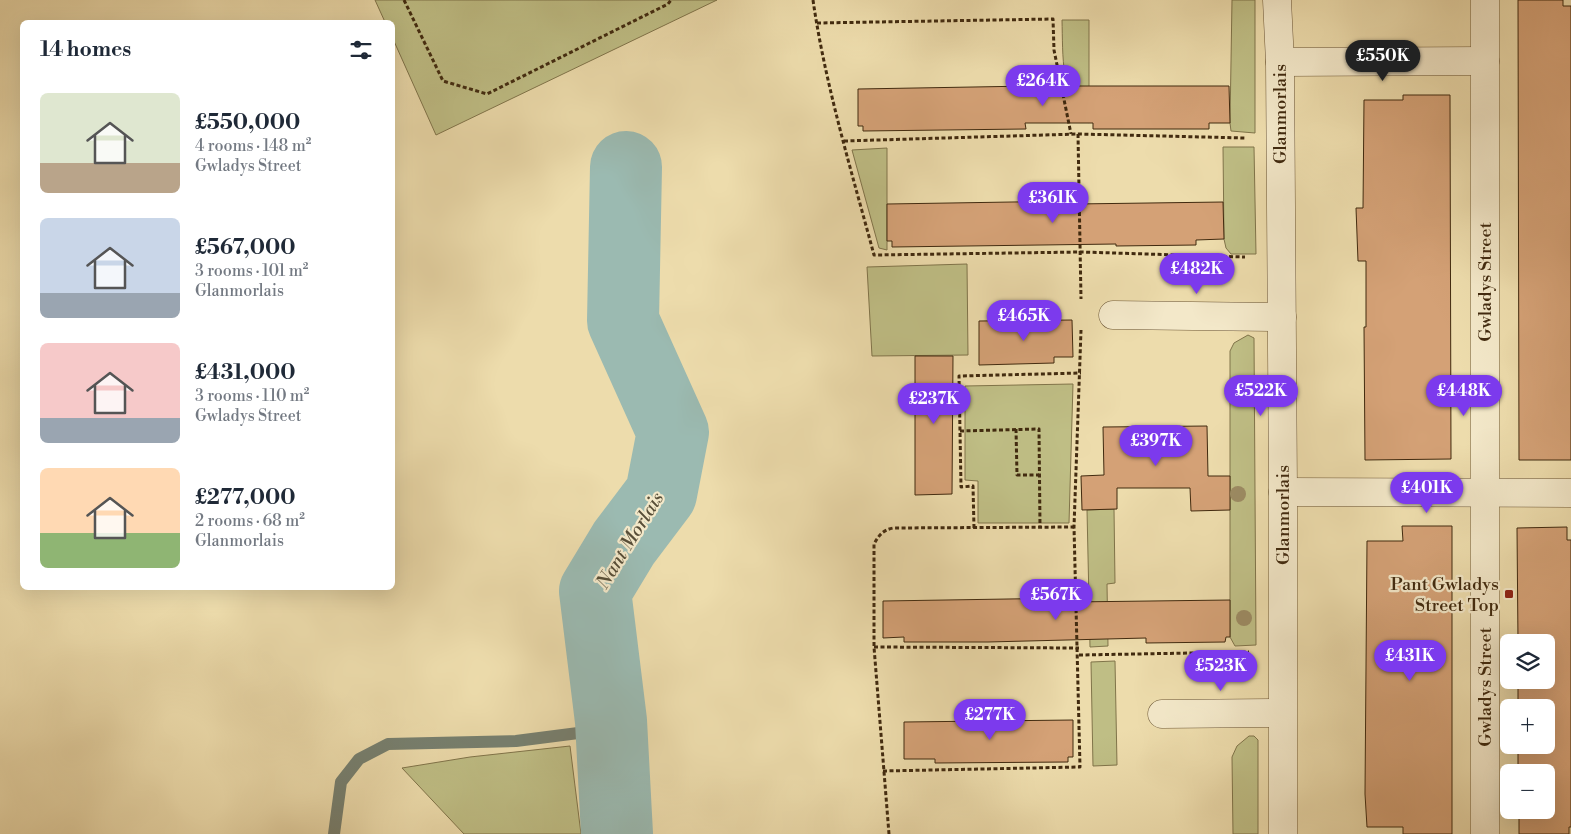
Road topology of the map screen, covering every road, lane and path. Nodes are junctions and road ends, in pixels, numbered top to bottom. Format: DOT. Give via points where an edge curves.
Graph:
graph roads {
  1 [pos="404,0"];
  2 [pos="670,0"];
  3 [pos="814,0"];
  4 [pos="1277,0"];
  5 [pos="1485,0"];
  6 [pos="817,23"];
  7 [pos="1485,60"];
  8 [pos="1280,62"];
  9 [pos="1071,134"];
  10 [pos="1078,134"];
  11 [pos="1280,139"];
  12 [pos="843,140"];
  13 [pos="1082,252"];
  14 [pos="1281,257"];
  15 [pos="1081,306"];
  16 [pos="1113,315"];
  17 [pos="1282,317"];
  18 [pos="1081,325"];
  19 [pos="1081,373"];
  20 [pos="1016,429"];
  21 [pos="960,431"];
  22 [pos="1039,475"];
  23 [pos="1283,492"];
  24 [pos="1486,493"];
  25 [pos="1571,493"];
  26 [pos="1040,527"];
  27 [pos="1074,527"];
  28 [pos="974,528"];
  29 [pos="874,648"];
  30 [pos="1079,648"];
  31 [pos="1282,651"];
  32 [pos="1079,655"];
  33 [pos="1281,713"];
  34 [pos="1162,714"];
  35 [pos="883,771"];
  36 [pos="889,834"];
  37 [pos="1283,834"];
  38 [pos="1485,834"];
  1 -- 2 [label="path" via="443,81 487,94 668,4"];
  3 -- 6 [label="path"];
  4 -- 8 [label="street, Glanmorlais"];
  5 -- 7 [label="street, Gwladys Street"];
  6 -- 9 [label="path" via="1053,19 1054,50"];
  6 -- 12 [label="path"];
  7 -- 8 [label="street"];
  7 -- 24 [label="street, Gwladys Street"];
  8 -- 11 [label="street, Glanmorlais"];
  9 -- 10 [label="path"];
  9 -- 12 [label="path"];
  10 -- 11 [label="path"];
  10 -- 13 [label="path"];
  11 -- 14 [label="street, Glanmorlais"];
  12 -- 13 [label="path" via="874,255"];
  13 -- 14 [label="path"];
  13 -- 15 [label="path"];
  14 -- 17 [label="street, Glanmorlais"];
  16 -- 17 [label="street"];
  17 -- 23 [label="street, Glanmorlais"];
  18 -- 19 [label="path"];
  19 -- 21 [label="path" via="959,376"];
  19 -- 27 [label="path"];
  20 -- 21 [label="path"];
  20 -- 22 [label="path" via="1018,475"];
  20 -- 22 [label="path" via="1039,429"];
  21 -- 28 [label="path" via="961,487 973,486"];
  22 -- 26 [label="path"];
  23 -- 24 [label="street"];
  23 -- 31 [label="street, Glanmorlais"];
  24 -- 25 [label="street"];
  24 -- 38 [label="street, Gwladys Street"];
  26 -- 27 [label="path"];
  26 -- 28 [label="path"];
  27 -- 30 [label="path"];
  28 -- 29 [label="path" via="893,528 885,529 878,537 874,544"];
  29 -- 30 [label="path"];
  29 -- 35 [label="path"];
  30 -- 32 [label="path"];
  31 -- 32 [label="path"];
  31 -- 33 [label="street, Glanmorlais"];
  32 -- 35 [label="path" via="1080,767"];
  33 -- 34 [label="street"];
  33 -- 37 [label="street, Glanmorlais"];
  35 -- 36 [label="path"];
}
